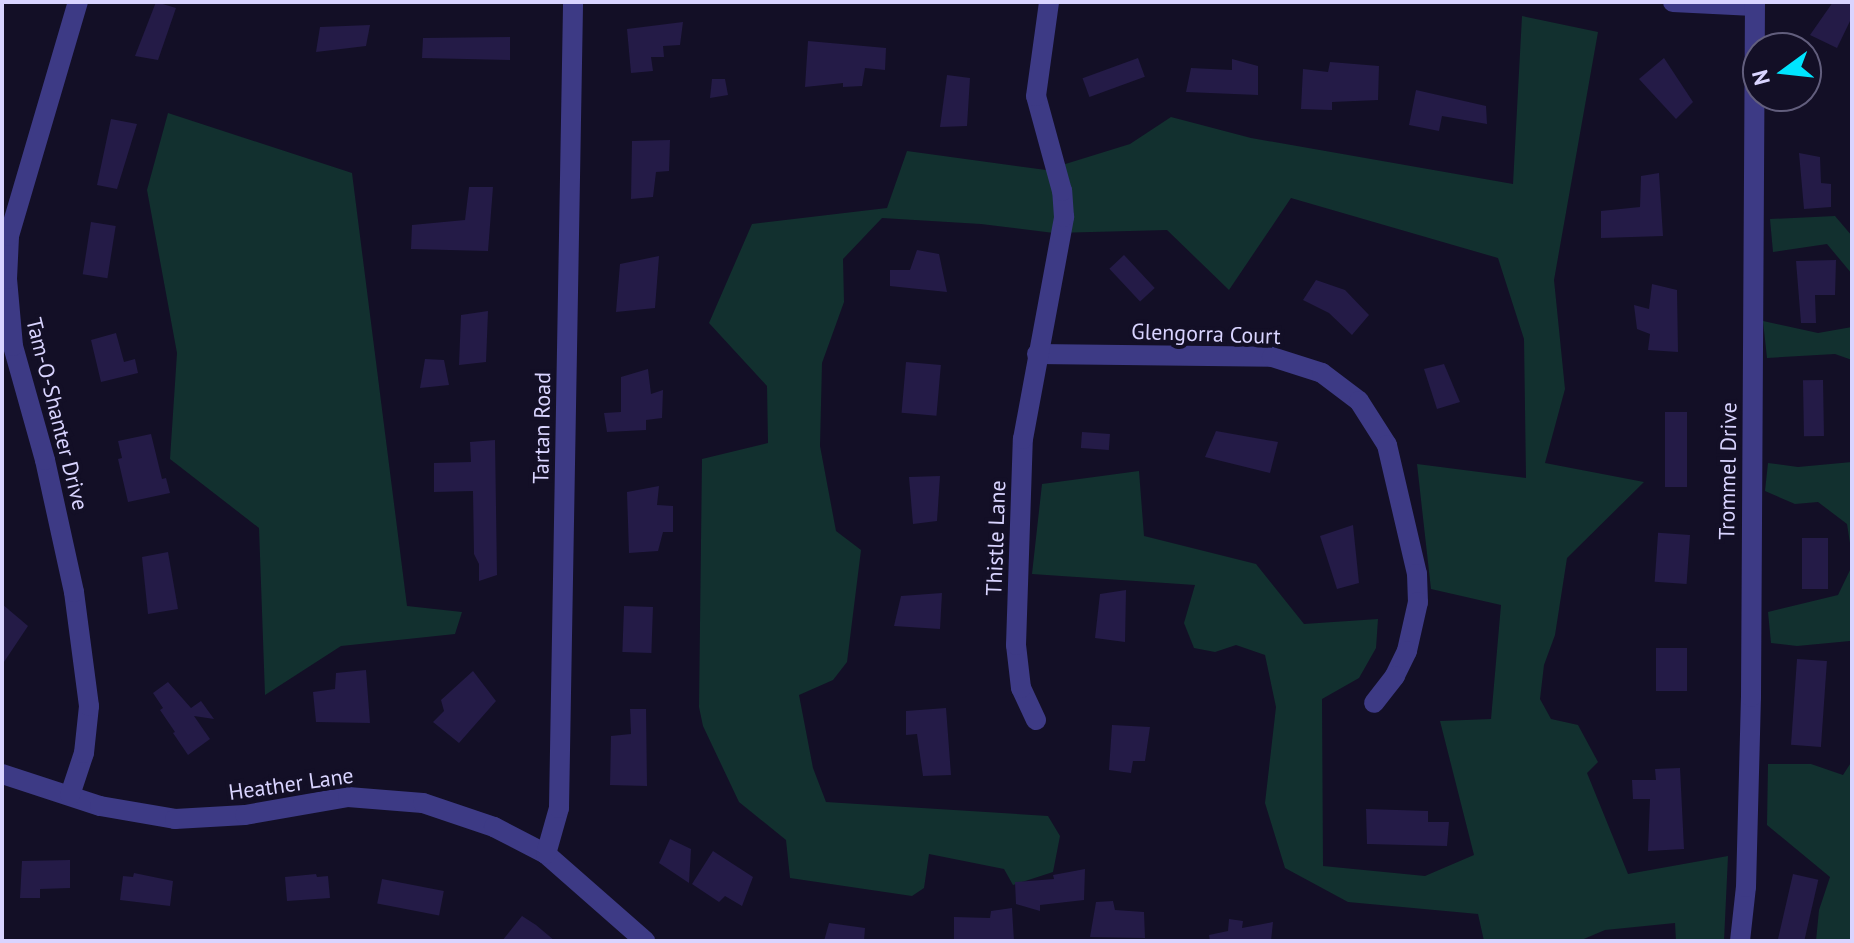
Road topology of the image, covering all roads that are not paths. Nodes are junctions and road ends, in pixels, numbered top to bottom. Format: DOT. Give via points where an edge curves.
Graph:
graph roads {
  1 [pos="78,2"];
  2 [pos="573,2"];
  3 [pos="1049,2"];
  4 [pos="1673,2"];
  5 [pos="1754,4"];
  6 [pos="1037,354"];
  7 [pos="1374,703"];
  8 [pos="1036,720"];
  9 [pos="2,774"];
  10 [pos="70,795"];
  11 [pos="546,854"];
  12 [pos="645,941"];
  13 [pos="1740,941"];
  1 -- 10 [label="street, Tam-O-Shanter Drive" via="9,236 7,279 7,316 74,592 89,706 84,753"];
  2 -- 11 [label="street, Tartan Road" via="559,808"];
  3 -- 6 [label="street" via="1036,96 1062,191 1063,231"];
  4 -- 5 [label="street"];
  5 -- 13 [label="street, Trommel Drive" via="1750,713 1747,875"];
  6 -- 7 [label="street, Glengorra Court" via="1272,357 1322,373 1359,401 1387,445 1417,574 1418,602 1407,651"];
  6 -- 8 [label="street, Thistle Lane" via="1023,439 1016,645 1021,688"];
  9 -- 10 [label="street, Heather Lane"];
  10 -- 11 [label="street, Heather Lane" via="134,814 175,819 385,797 459,812"];
  11 -- 12 [label="street, Heather Lane"];
}
